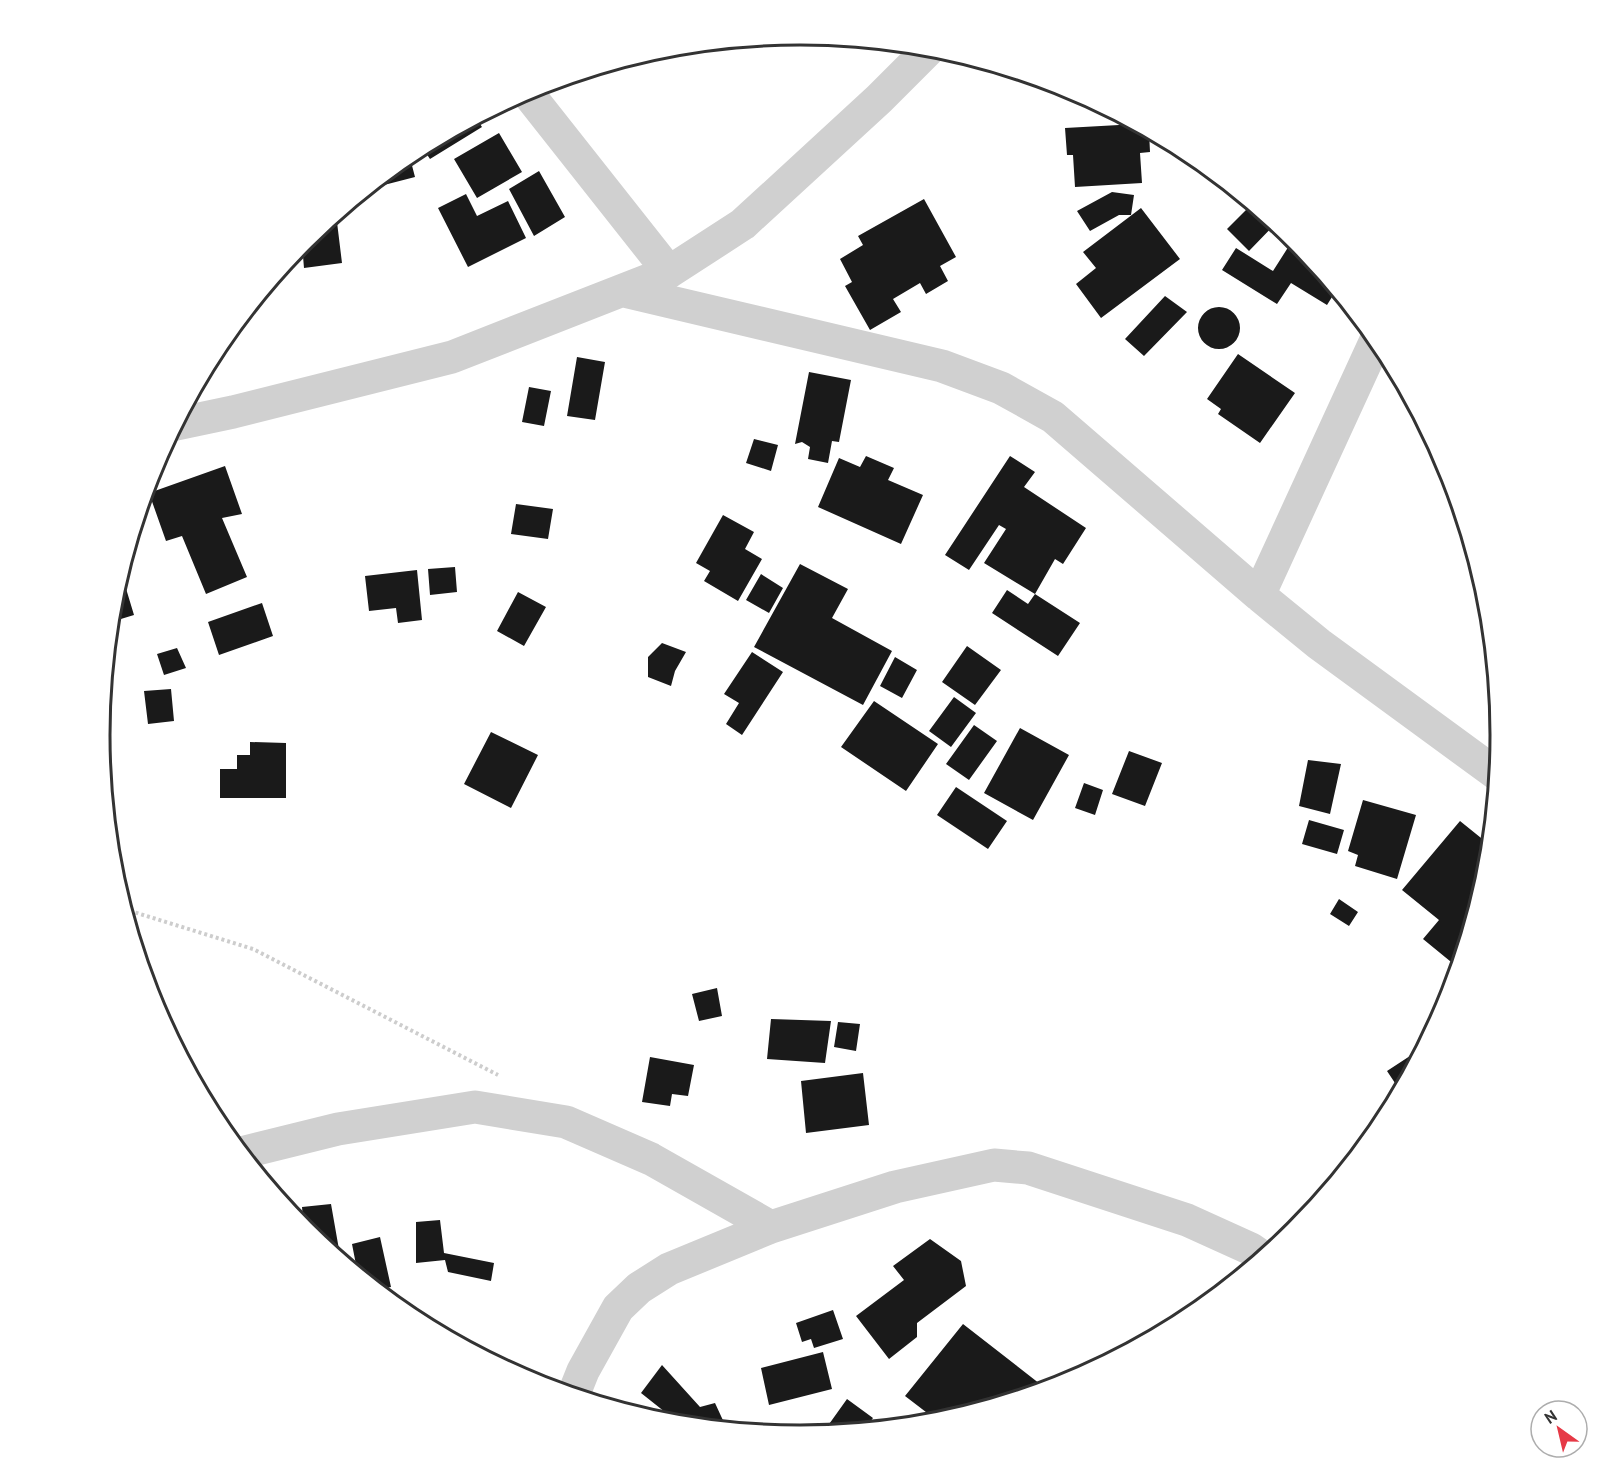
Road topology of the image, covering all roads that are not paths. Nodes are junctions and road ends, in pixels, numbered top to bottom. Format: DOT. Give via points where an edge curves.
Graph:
graph roads {
  1 [pos="922,56"];
  2 [pos="531,100"];
  3 [pos="669,272"];
  4 [pos="624,291"];
  5 [pos="1372,348"];
  6 [pos="185,422"];
  7 [pos="1259,595"];
  8 [pos="1490,769"];
  9 [pos="250,1152"];
  10 [pos="771,1227"];
  11 [pos="1258,1254"];
  12 [pos="576,1388"];
  1 -- 3 [label="street" via="743,224"];
  2 -- 3 [label="street"];
  3 -- 4 [label="street"];
  4 -- 6 [label="street" via="452,357"];
  4 -- 7 [label="street" via="942,366 1000,388 1053,417"];
  5 -- 7 [label="street"];
  7 -- 8 [label="street" via="1319,644"];
  9 -- 10 [label="street" via="338,1129 475,1107 566,1122 651,1159"];
  10 -- 11 [label="street" via="895,1187 994,1165 1028,1168 1187,1220"];
  10 -- 12 [label="street" via="669,1269 639,1288 618,1308"];
}
